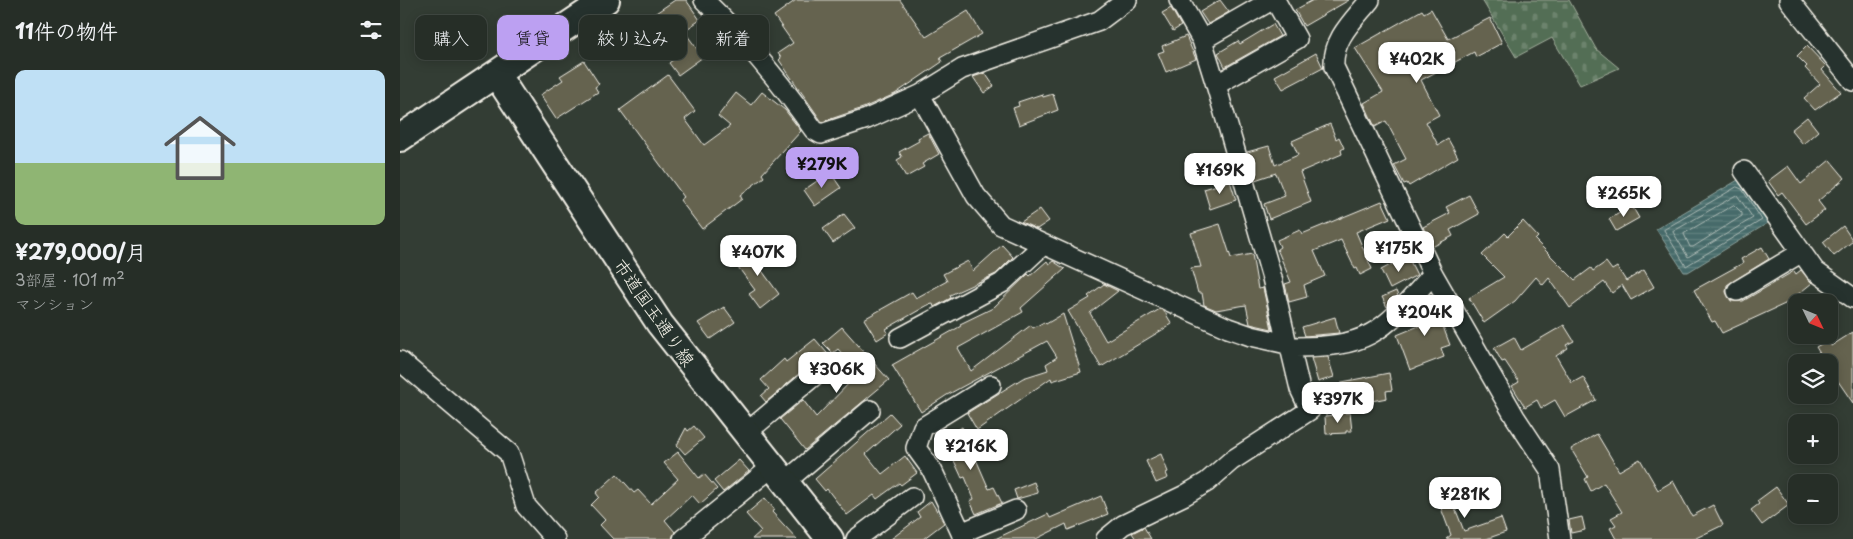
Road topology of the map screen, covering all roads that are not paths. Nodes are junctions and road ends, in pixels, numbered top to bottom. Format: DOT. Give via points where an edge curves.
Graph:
graph roads {
  1 [pos="606,0"];
  2 [pos="704,0"];
  3 [pos="1127,0"];
  4 [pos="1179,0"];
  5 [pos="1273,0"];
  6 [pos="1370,0"];
  7 [pos="1789,0"];
  8 [pos="1202,40"];
  9 [pos="496,74"];
  10 [pos="1853,81"];
  11 [pos="1216,85"];
  12 [pos="920,96"];
  13 [pos="400,138"];
  14 [pos="1744,171"];
  15 [pos="1044,245"];
  16 [pos="1802,252"];
  17 [pos="1433,274"];
  18 [pos="1737,291"];
  19 [pos="1853,298"];
  20 [pos="900,338"];
  21 [pos="1288,345"];
  22 [pos="400,361"];
  23 [pos="828,364"];
  24 [pos="991,385"];
  25 [pos="870,410"];
  26 [pos="745,434"];
  27 [pos="778,475"];
  28 [pos="912,497"];
  29 [pos="1016,510"];
  30 [pos="963,536"];
  31 [pos="554,539"];
  32 [pos="683,539"];
  33 [pos="830,539"];
  34 [pos="856,539"];
  35 [pos="1106,539"];
  36 [pos="1560,539"];
  1 -- 9 [label="street"];
  2 -- 12 [label="street" via="726,21 785,89 814,130 821,134"];
  3 -- 12 [label="street" via="1099,21 962,69"];
  4 -- 8 [label="street"];
  5 -- 8 [label="street"];
  5 -- 11 [label="street" via="1297,39"];
  6 -- 17 [label="street" via="1339,38 1334,67"];
  7 -- 10 [label="street"];
  8 -- 11 [label="street"];
  9 -- 13 [label="street"];
  9 -- 26 [label="street, 市道国玉通り線" via="660,324"];
  11 -- 21 [label="street"];
  12 -- 15 [label="street" via="976,196 988,211 1001,225"];
  14 -- 16 [label="street"];
  15 -- 20 [label="street" via="1002,283"];
  15 -- 21 [label="street" via="1228,328"];
  16 -- 18 [label="street"];
  16 -- 19 [label="street" via="1815,271"];
  17 -- 21 [label="street" via="1399,313 1378,331 1358,340 1326,347"];
  17 -- 36 [label="street" via="1515,417 1550,470"];
  21 -- 35 [label="street" via="1300,390 1310,410 1231,461 1207,482 1123,525"];
  22 -- 31 [label="street" via="509,453 526,506"];
  23 -- 26 [label="street"];
  24 -- 30 [label="street" via="922,427 916,448 932,470"];
  25 -- 27 [label="street"];
  26 -- 27 [label="street, 市道国玉通り線"];
  27 -- 32 [label="street"];
  27 -- 33 [label="street, 市道国玉通り線"];
  28 -- 34 [label="street"];
  29 -- 30 [label="street"];
}
